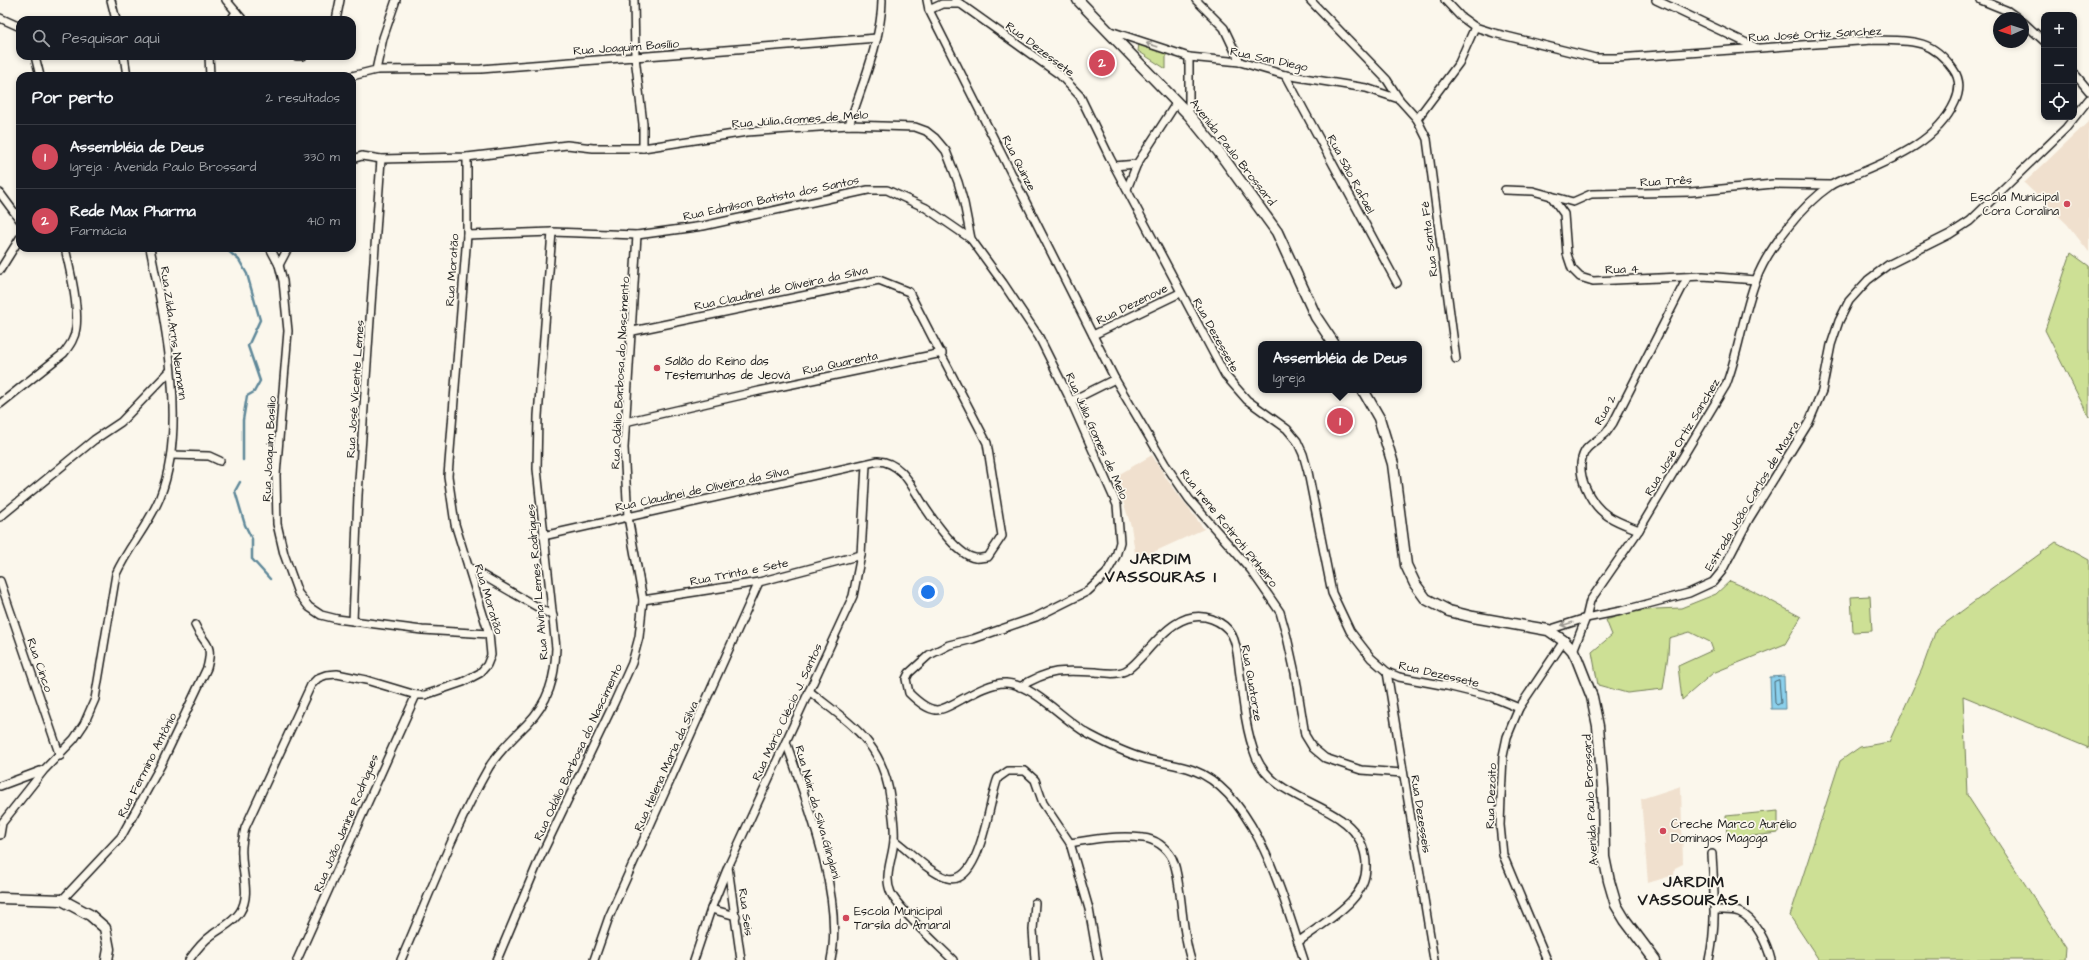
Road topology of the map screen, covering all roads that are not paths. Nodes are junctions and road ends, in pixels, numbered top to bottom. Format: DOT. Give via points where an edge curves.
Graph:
graph roads {
  1 [pos="111,0"];
  2 [pos="226,0"];
  3 [pos="340,0"];
  4 [pos="396,0"];
  5 [pos="634,0"];
  6 [pos="882,0"];
  7 [pos="927,0"];
  8 [pos="1078,0"];
  9 [pos="1196,0"];
  10 [pos="1310,0"];
  11 [pos="1445,0"];
  12 [pos="1656,0"];
  13 [pos="1981,0"];
  14 [pos="957,2"];
  15 [pos="929,10"];
  16 [pos="236,12"];
  17 [pos="2009,12"];
  18 [pos="115,16"];
  19 [pos="234,16"];
  20 [pos="240,16"];
  21 [pos="337,16"];
  22 [pos="0,18"];
  23 [pos="16,25"];
  24 [pos="1475,27"];
  25 [pos="2029,27"];
  26 [pos="1110,31"];
  27 [pos="877,38"];
  28 [pos="2041,38"];
  29 [pos="1755,48"];
  30 [pos="635,57"];
  31 [pos="1190,57"];
  32 [pos="36,60"];
  33 [pos="125,60"];
  34 [pos="209,60"];
  35 [pos="1240,62"];
  36 [pos="376,70"];
  37 [pos="39,72"];
  38 [pos="126,72"];
  39 [pos="210,72"];
  40 [pos="356,75"];
  41 [pos="1285,75"];
  42 [pos="2077,77"];
  43 [pos="2089,91"];
  44 [pos="1399,99"];
  45 [pos="2089,99"];
  46 [pos="1177,102"];
  47 [pos="1189,115"];
  48 [pos="1417,119"];
  49 [pos="849,125"];
  50 [pos="643,148"];
  51 [pos="467,157"];
  52 [pos="356,158"];
  53 [pos="381,159"];
  54 [pos="1137,164"];
  55 [pos="1114,166"];
  56 [pos="1830,185"];
  57 [pos="1127,189"];
  58 [pos="1505,190"];
  59 [pos="0,193"];
  60 [pos="1551,196"];
  61 [pos="16,215"];
  62 [pos="552,232"];
  63 [pos="466,235"];
  64 [pos="638,235"];
  65 [pos="971,240"];
  66 [pos="16,244"];
  67 [pos="66,252"];
  68 [pos="151,252"];
  69 [pos="272,252"];
  70 [pos="286,252"];
  71 [pos="279,265"];
  72 [pos="0,270"];
  73 [pos="1687,278"];
  74 [pos="1756,280"];
  75 [pos="1397,282"];
  76 [pos="1180,293"];
  77 [pos="632,331"];
  78 [pos="1093,335"];
  79 [pos="1332,341"];
  80 [pos="942,353"];
  81 [pos="1456,359"];
  82 [pos="170,372"];
  83 [pos="1115,379"];
  84 [pos="1365,393"];
  85 [pos="1071,401"];
  86 [pos="0,404"];
  87 [pos="625,422"];
  88 [pos="170,455"];
  89 [pos="220,461"];
  90 [pos="866,465"];
  91 [pos="0,517"];
  92 [pos="628,517"];
  93 [pos="1639,530"];
  94 [pos="543,536"];
  95 [pos="861,555"];
  96 [pos="468,567"];
  97 [pos="0,581"];
  98 [pos="759,582"];
  99 [pos="643,600"];
  100 [pos="553,616"];
  101 [pos="1586,618"];
  102 [pos="353,621"];
  103 [pos="195,626"];
  104 [pos="1548,630"];
  105 [pos="489,634"];
  106 [pos="1564,641"];
  107 [pos="1573,650"];
  108 [pos="1387,672"];
  109 [pos="1020,687"];
  110 [pos="809,691"];
  111 [pos="416,695"];
  112 [pos="1519,708"];
  113 [pos="786,742"];
  114 [pos="60,756"];
  115 [pos="44,770"];
  116 [pos="1403,773"];
  117 [pos="0,786"];
  118 [pos="1,820"];
  119 [pos="0,835"];
  120 [pos="894,840"];
  121 [pos="1070,842"];
  122 [pos="1712,854"];
  123 [pos="728,867"];
  124 [pos="0,898"];
  125 [pos="62,900"];
  126 [pos="1035,903"];
  127 [pos="711,909"];
  128 [pos="1714,910"];
  129 [pos="736,916"];
  130 [pos="1298,942"];
  131 [pos="832,959"];
  132 [pos="107,960"];
  133 [pos="189,960"];
  134 [pos="297,960"];
  135 [pos="401,960"];
  136 [pos="497,960"];
  137 [pos="594,960"];
  138 [pos="694,960"];
  139 [pos="741,960"];
  140 [pos="953,960"];
  141 [pos="1035,960"];
  142 [pos="1098,960"];
  143 [pos="1191,960"];
  144 [pos="1304,960"];
  145 [pos="1434,960"];
  146 [pos="1547,960"];
  147 [pos="1655,960"];
  148 [pos="1709,960"];
  149 [pos="1771,960"];
  1 -- 18 [label="street"];
  2 -- 16 [label="street"];
  3 -- 21 [label="street"];
  4 -- 36 [label="street" via="383,38"];
  5 -- 30 [label="street"];
  6 -- 27 [label="street" via="882,17"];
  7 -- 15 [label="street, Rua Quinze"];
  8 -- 26 [label="main road, Avenida Paulo Brossard"];
  9 -- 35 [label="street" via="1224,28"];
  10 -- 44 [label="street" via="1387,80"];
  11 -- 24 [label="street, Rua José Ortiz Sanchez"];
  12 -- 29 [label="street"];
  13 -- 17 [label="street"];
  14 -- 15 [label="street" via="942,4"];
  14 -- 55 [label="street, Rua Dezessete" via="1060,76 1080,96"];
  15 -- 78 [label="street, Rua Quinze"];
  16 -- 19 [label="street"];
  16 -- 20 [label="street"];
  22 -- 23 [label="street"];
  24 -- 29 [label="street, Rua José Ortiz Sanchez" via="1494,34 1595,58"];
  24 -- 48 [label="street" via="1459,63"];
  25 -- 28 [label="street"];
  31 -- 26 [label="street, Rua San Diego, one-way"];
  26 -- 46 [label="main road, Avenida Paulo Brossard"];
  27 -- 30 [label="street, Rua Joaquim Basílio"];
  27 -- 49 [label="street"];
  29 -- 56 [label="street, Rua José Ortiz Sanchez" via="1872,40 1913,42 1932,47 1945,57 1956,74 1960,90 1950,113 1937,128 1923,140 1888,161"];
  30 -- 36 [label="street, Rua Joaquim Basílio" via="481,69"];
  30 -- 50 [label="street" via="643,124"];
  31 -- 35 [label="street, Rua San Diego"];
  31 -- 47 [label="street"];
  32 -- 37 [label="street"];
  33 -- 38 [label="street"];
  34 -- 39 [label="street"];
  35 -- 41 [label="street, Rua San Diego"];
  36 -- 40 [label="street, Rua Joaquim Basílio"];
  41 -- 44 [label="street, Rua San Diego" via="1366,88"];
  41 -- 75 [label="street, Rua São Rafael"];
  42 -- 43 [label="street"];
  44 -- 48 [label="street, Rua San Diego"];
  45 -- 101 [label="street, Estrada João Carlos de Moura" via="2066,128 1970,221 1888,265 1868,280 1850,302 1839,321 1831,345 1822,391 1809,422 1749,519 1722,571 1712,582 1689,593"];
  46 -- 47 [label="main road, Avenida Paulo Brossard"];
  46 -- 54 [label="street"];
  47 -- 79 [label="main road, Avenida Paulo Brossard" via="1277,232 1316,317"];
  48 -- 81 [label="street, Rua Santa Fé" via="1427,139"];
  49 -- 50 [label="street, Rua Júlia Gomes de Melo" via="747,132"];
  49 -- 65 [label="street, Rua Júlia Gomes de Melo" via="915,127 935,138 946,151 958,182"];
  50 -- 51 [label="street, Rua Júlia Gomes de Melo" via="617,149 566,145"];
  51 -- 53 [label="street, Rua Júlia Gomes de Melo"];
  51 -- 63 [label="street, Rua Moratão"];
  52 -- 53 [label="street, Rua Júlia Gomes de Melo" via="362,156"];
  53 -- 102 [label="street, Rua José Vicente Lemes" via="358,495"];
  54 -- 55 [label="street"];
  54 -- 57 [label="street"];
  55 -- 57 [label="street, Rua Dezessete"];
  56 -- 60 [label="street, Rua Três" via="1773,184 1691,192 1591,194 1573,202"];
  56 -- 74 [label="street, Rua José Ortiz Sanchez" via="1806,206 1788,227"];
  57 -- 76 [label="street, Rua Dezessete"];
  58 -- 60 [label="street, Rua Três" via="1533,191"];
  59 -- 61 [label="street"];
  60 -- 73 [label="street, Rua 4" via="1564,214 1567,254 1572,269 1580,277 1593,282"];
  62 -- 63 [label="street, Rua Edmilson Batista dos Santos"];
  62 -- 64 [label="street, Rua Edmilson Batista dos Santos"];
  62 -- 94 [label="street, Rua Alvina Lemes Rodrigues" via="538,416 537,469"];
  63 -- 96 [label="street, Rua Moratão" via="448,476 455,524"];
  64 -- 65 [label="street, Rua Edmilson Batista dos Santos" via="703,226 868,190 887,190 926,208"];
  64 -- 77 [label="street, Rua Odálio Barbosa do Nascimento"];
  65 -- 85 [label="street, Rua Júlia Gomes de Melo" via="1004,282 1039,337"];
  66 -- 72 [label="street"];
  67 -- 86 [label="street" via="72,279 76,320 71,342 64,352"];
  68 -- 82 [label="street, Rua Zilda Arns Neumann"];
  69 -- 71 [label="street, Rua Joaquim Basílio"];
  70 -- 71 [label="street"];
  71 -- 102 [label="street, Rua Joaquim Basílio" via="288,331 276,475 277,524 284,554 298,593 309,607 321,614"];
  73 -- 74 [label="street, Rua 4" via="1703,276"];
  73 -- 93 [label="street, Rua 2" via="1613,423 1606,433 1585,450 1582,461 1582,475 1588,494 1597,506 1608,516"];
  74 -- 93 [label="street, Rua José Ortiz Sanchez" via="1734,365 1726,385"];
  76 -- 78 [label="street, Rua Dezenove"];
  76 -- 108 [label="street, Rua Dezessete" via="1225,376 1247,400 1287,429 1297,441 1304,454 1332,593 1350,631 1371,658"];
  77 -- 80 [label="street, Rua Claudinel de Oliveira da Silva" via="879,280 909,292"];
  77 -- 87 [label="street, Rua Odálio Barbosa do Nascimento"];
  78 -- 83 [label="street, Rua Irene Rotiroti Pinheiro"];
  80 -- 87 [label="street, Rua Quarenta" via="758,391"];
  80 -- 90 [label="street, Rua Claudinel de Oliveira da Silva" via="987,443 1002,525 1002,536 997,545 988,557 974,558 959,550 918,497 909,480 885,462"];
  82 -- 88 [label="street, Rua Zilda Arns Neumann" via="173,414"];
  82 -- 91 [label="street" via="121,422 94,440"];
  83 -- 85 [label="street"];
  83 -- 116 [label="street, Rua Irene Rotiroti Pinheiro" via="1165,464 1189,499 1251,570 1280,612 1288,637 1305,734 1313,748 1325,758 1361,770"];
  84 -- 104 [label="main road, Avenida Paulo Brossard" via="1380,418 1393,464 1406,565 1426,599 1449,611"];
  85 -- 109 [label="street, Rua Júlia Gomes de Melo" via="1116,505 1120,542 1106,574 1088,591 1043,614 949,645 929,655 916,664 906,679 909,693 918,702 936,710 941,710 980,689 1006,683"];
  87 -- 92 [label="street, Rua Odálio Barbosa do Nascimento" via="624,455"];
  88 -- 89 [label="street" via="209,456"];
  88 -- 114 [label="street, Rua Zilda Arns Neumann" via="166,480 155,507 124,556 116,574 96,699 84,724"];
  90 -- 92 [label="street, Rua Claudinei de Oliveira da Silva"];
  90 -- 95 [label="street, Rua Mário Clécio J. Santos"];
  92 -- 94 [label="street, Rua Claudinei de Oliveira da Silva"];
  92 -- 99 [label="street, Rua Odálio Barbosa do Nascimento"];
  93 -- 101 [label="street, Rua José Ortiz Sanchez" via="1590,601"];
  94 -- 100 [label="street, Rua Alvina Lemes Rodrigues"];
  95 -- 98 [label="street, Rua Trinta e Sete"];
  95 -- 110 [label="street, Rua Mário Clécio J. Santos" via="853,596"];
  96 -- 100 [label="street"];
  96 -- 105 [label="street, Rua Moratão"];
  97 -- 114 [label="street, Rua Cinco"];
  98 -- 99 [label="street, Rua Trinta e Sete"];
  98 -- 137 [label="street, Rua Helena Maria da Silva" via="609,917"];
  99 -- 136 [label="street, Rua Odálio Barbosa do Nascimento" via="639,637 632,663 539,860"];
  100 -- 135 [label="street, Rua Alvina Lemes Rodrigues" via="556,648 555,672 551,686 539,710 489,767 454,838"];
  101 -- 104 [label="street, Estrada João Carlos de Moura, one-way"];
  101 -- 107 [label="street, Rua José Ortiz Sanchez"];
  102 -- 105 [label="street, Rua Joaquim Basílio" via="422,630"];
  103 -- 125 [label="street, Rua Fermino Antônio" via="210,646 210,657 164,758 121,837"];
  104 -- 106 [label="main road, Avenida Paulo Brossard"];
  105 -- 111 [label="street, Rua Moratão" via="491,655 480,673 456,685 425,695"];
  106 -- 107 [label="main road, Avenida Paulo Brossard"];
  106 -- 112 [label="street, Rua Dezoito"];
  107 -- 147 [label="main road, Avenida Paulo Brossard" via="1584,672 1598,726 1603,789 1604,857 1609,881 1616,905"];
  108 -- 112 [label="street, Rua Dezessete" via="1399,678 1492,697"];
  108 -- 116 [label="street, Rua Dezesseis"];
  109 -- 130 [label="street, Rua Júlia Gomes de Melo" via="1089,735 1119,750 1194,770 1230,794 1243,811 1263,847"];
  109 -- 130 [label="street, Rua Quatorze" via="1055,671 1113,674 1125,671 1158,638 1187,617 1213,619 1224,625 1232,635 1236,648 1244,713 1262,769 1288,791 1340,819 1355,834 1364,849 1368,869 1364,881 1351,901"];
  110 -- 113 [label="street, Rua Mário Clécio J. Santos"];
  110 -- 120 [label="street" via="859,732 879,757 890,796"];
  111 -- 133 [label="street, Rua Moratão" via="337,674 318,678 311,685 245,828 242,841 246,881 245,902 231,922 197,948"];
  111 -- 134 [label="street, Rua João Janine Rodrigues"];
  112 -- 146 [label="street, Rua Dezoito" via="1507,737 1503,756 1500,825 1503,855"];
  113 -- 123 [label="street, Rua Mário Clécio J. Santos"];
  113 -- 131 [label="street, Rua Nair da Silva Glinglani" via="824,865 834,925"];
  114 -- 115 [label="street, Rua Zilda Arns Neumann"];
  115 -- 117 [label="street"];
  115 -- 118 [label="street"];
  116 -- 145 [label="street, Rua Dezesseis"];
  118 -- 119 [label="street"];
  120 -- 121 [label="street" via="928,867 947,878 958,877 966,872 978,853 998,778 1008,771 1017,770 1025,771 1035,780 1043,804"];
  120 -- 140 [label="street" via="888,875 888,885 892,894"];
  121 -- 142 [label="street" via="1089,909"];
  121 -- 143 [label="street" via="1096,838 1143,838 1156,842 1166,849 1178,877 1187,948"];
  122 -- 128 [label="street"];
  123 -- 127 [label="street, Rua Mário Clécio J. Santos"];
  123 -- 129 [label="street, Rua Seis"];
  124 -- 125 [label="main road"];
  125 -- 132 [label="main road" via="101,923 109,949"];
  126 -- 141 [label="street"];
  127 -- 129 [label="street"];
  127 -- 138 [label="street, Rua Mário Clécio J. Santos"];
  128 -- 148 [label="street" via="1713,944"];
  128 -- 149 [label="street" via="1738,911 1747,916 1755,925"];
  129 -- 139 [label="street, Rua Seis"];
  130 -- 144 [label="street, Rua Júlia Gomes de Melo"];
}
